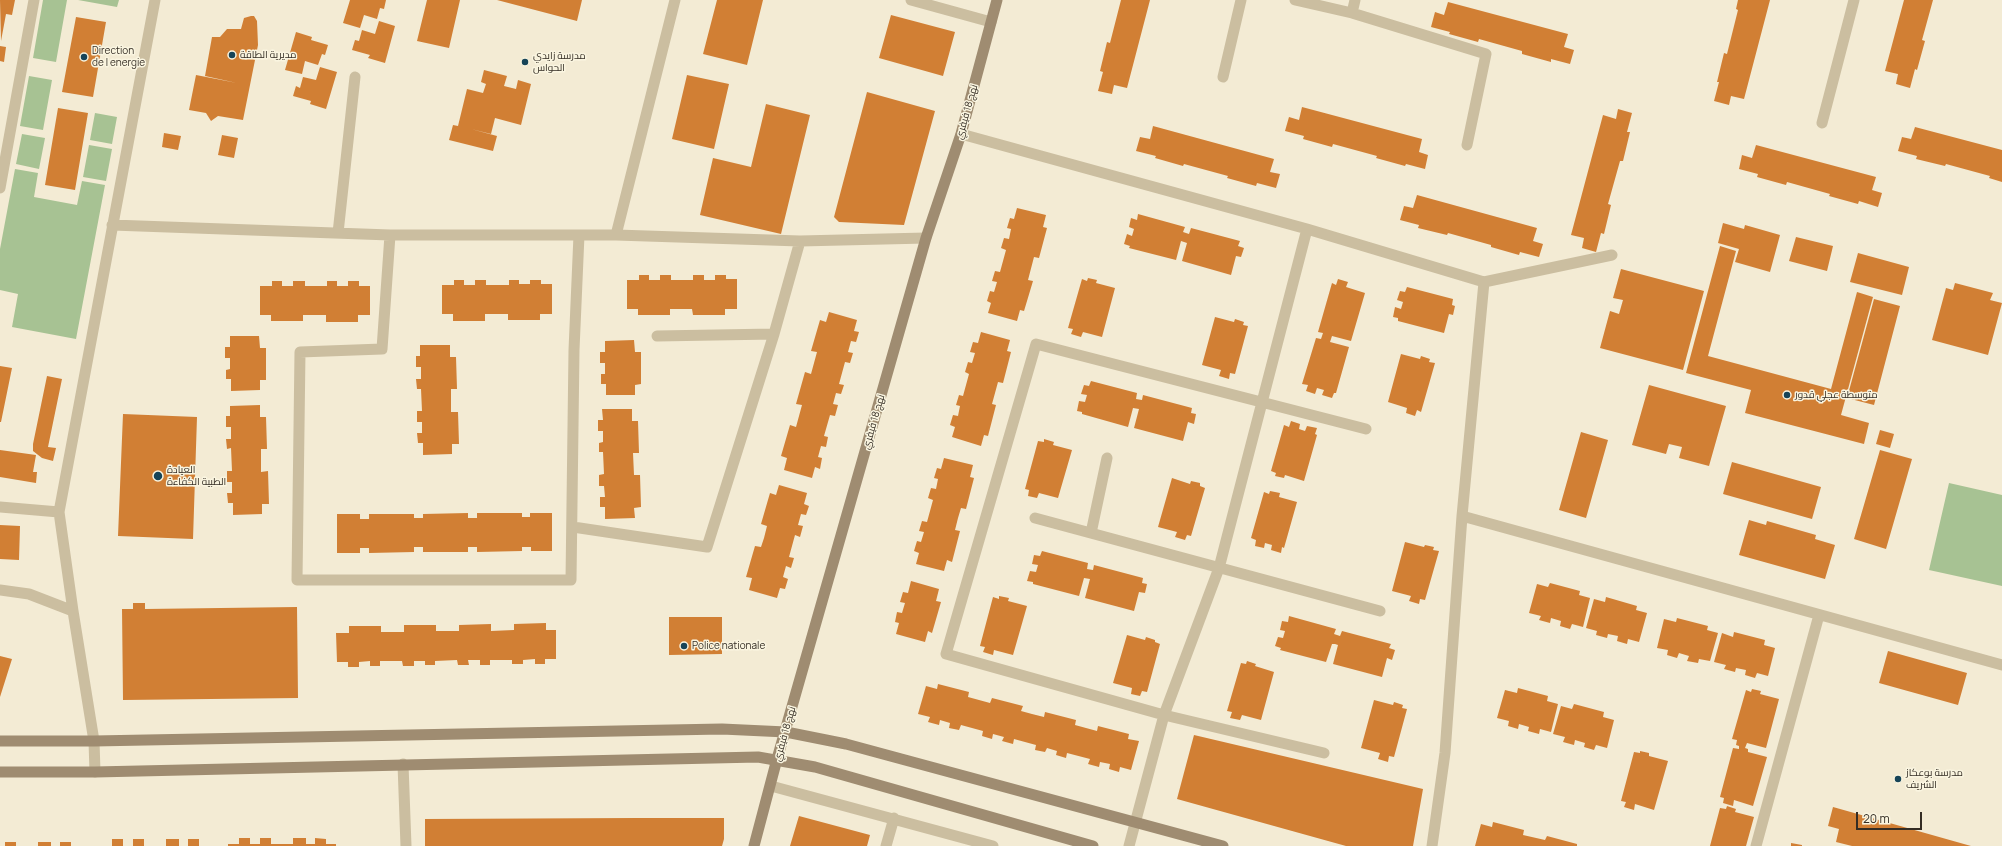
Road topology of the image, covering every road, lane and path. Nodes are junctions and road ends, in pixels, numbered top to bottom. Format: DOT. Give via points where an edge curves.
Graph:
graph roads {
  1 [pos="34,0"];
  2 [pos="155,0"];
  3 [pos="675,0"];
  4 [pos="911,0"];
  5 [pos="997,0"];
  6 [pos="1241,0"];
  7 [pos="1295,0"];
  8 [pos="1355,0"];
  9 [pos="1854,0"];
  10 [pos="1352,13"];
  11 [pos="991,22"];
  12 [pos="355,77"];
  13 [pos="1223,77"];
  14 [pos="1822,123"];
  15 [pos="961,134"];
  16 [pos="1467,145"];
  17 [pos="0,188"];
  18 [pos="112,225"];
  19 [pos="1307,229"];
  20 [pos="338,233"];
  21 [pos="390,235"];
  22 [pos="579,235"];
  23 [pos="616,235"];
  24 [pos="926,238"];
  25 [pos="800,241"];
  26 [pos="1612,255"];
  27 [pos="1484,282"];
  28 [pos="774,334"];
  29 [pos="657,336"];
  30 [pos="1262,402"];
  31 [pos="1366,430"];
  32 [pos="1107,458"];
  33 [pos="0,507"];
  34 [pos="59,512"];
  35 [pos="1462,516"];
  36 [pos="1035,518"];
  37 [pos="573,527"];
  38 [pos="1091,533"];
  39 [pos="1219,568"];
  40 [pos="0,590"];
  41 [pos="73,611"];
  42 [pos="1380,611"];
  43 [pos="1819,615"];
  44 [pos="2002,665"];
  45 [pos="1164,715"];
  46 [pos="786,732"];
  47 [pos="0,741"];
  48 [pos="94,741"];
  49 [pos="1324,754"];
  50 [pos="777,759"];
  51 [pos="403,764"];
  52 [pos="0,772"];
  53 [pos="95,772"];
  54 [pos="771,786"];
  55 [pos="894,818"];
  56 [pos="1135,823"];
  57 [pos="406,846"];
  58 [pos="754,846"];
  59 [pos="886,846"];
  60 [pos="993,846"];
  61 [pos="1093,846"];
  62 [pos="1129,846"];
  63 [pos="1223,846"];
  64 [pos="1432,846"];
  65 [pos="1756,846"];
  1 -- 17 [label="street"];
  2 -- 18 [label="street"];
  3 -- 23 [label="street"];
  4 -- 11 [label="street"];
  5 -- 11 [label="main road, نهج 18 فيفري"];
  6 -- 13 [label="street"];
  7 -- 10 [label="street"];
  8 -- 10 [label="street"];
  9 -- 14 [label="street"];
  10 -- 16 [label="street" via="1486,54"];
  11 -- 15 [label="main road, نهج 18 فيفري"];
  12 -- 20 [label="street"];
  15 -- 19 [label="street"];
  15 -- 24 [label="main road, نهج 18 فيفري"];
  18 -- 20 [label="street"];
  18 -- 34 [label="street"];
  19 -- 27 [label="street"];
  19 -- 30 [label="street"];
  20 -- 21 [label="street"];
  21 -- 22 [label="street"];
  21 -- 37 [label="street" via="382,349 300,352 297,580 571,580"];
  22 -- 23 [label="street"];
  22 -- 37 [label="street" via="574,350"];
  23 -- 25 [label="street"];
  24 -- 25 [label="street"];
  24 -- 46 [label="main road, نهج 18 فيفري"];
  25 -- 28 [label="street"];
  26 -- 27 [label="street"];
  27 -- 35 [label="street"];
  28 -- 29 [label="street"];
  28 -- 37 [label="street" via="707,547"];
  30 -- 31 [label="street"];
  30 -- 39 [label="street"];
  30 -- 45 [label="street" via="1036,344 946,654"];
  32 -- 38 [label="street"];
  33 -- 34 [label="street"];
  34 -- 41 [label="street"];
  35 -- 43 [label="street"];
  35 -- 64 [label="street" via="1445,753"];
  36 -- 38 [label="street"];
  38 -- 39 [label="street"];
  39 -- 42 [label="street"];
  39 -- 45 [label="street"];
  40 -- 41 [label="street" via="29,594"];
  41 -- 48 [label="street"];
  43 -- 44 [label="street"];
  43 -- 65 [label="street"];
  45 -- 49 [label="street"];
  45 -- 56 [label="street"];
  46 -- 48 [label="main road" via="722,729"];
  46 -- 50 [label="main road, نهج 18 فيفري"];
  46 -- 56 [label="main road" via="846,744"];
  47 -- 48 [label="main road"];
  48 -- 53 [label="street"];
  50 -- 51 [label="main road" via="736,757"];
  50 -- 54 [label="main road, نهج 18 فيفري"];
  50 -- 61 [label="main road" via="836,772"];
  51 -- 53 [label="main road"];
  51 -- 57 [label="street"];
  52 -- 53 [label="main road"];
  54 -- 55 [label="street"];
  54 -- 58 [label="main road, نهج 18 فيفري"];
  55 -- 59 [label="street"];
  55 -- 60 [label="street"];
  56 -- 62 [label="street"];
  56 -- 63 [label="main road"];
}
